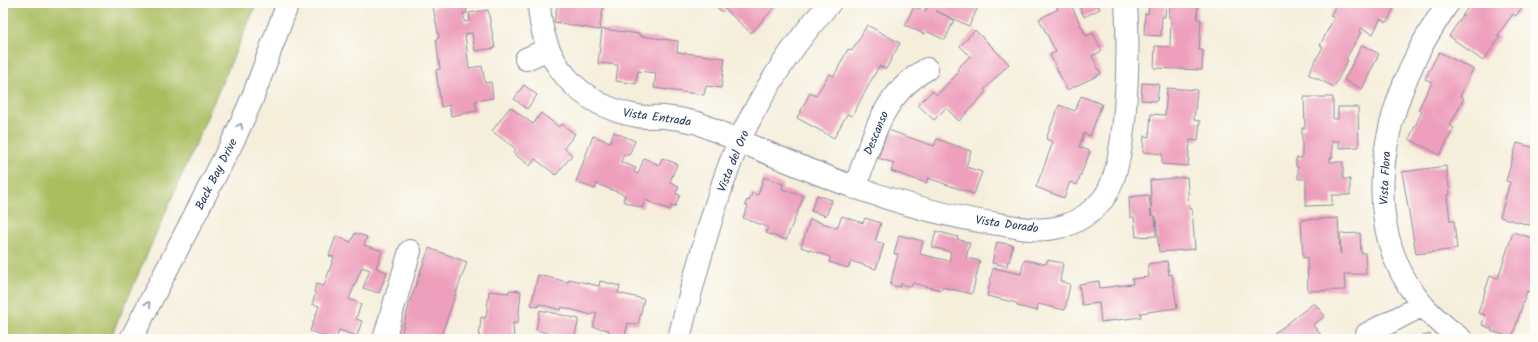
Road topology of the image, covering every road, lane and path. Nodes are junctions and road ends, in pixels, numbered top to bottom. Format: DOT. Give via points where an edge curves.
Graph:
graph roads {
  1 [pos="288,3"];
  2 [pos="539,3"];
  3 [pos="830,3"];
  4 [pos="1126,3"];
  5 [pos="1448,3"];
  6 [pos="548,49"];
  7 [pos="526,59"];
  8 [pos="927,69"];
  9 [pos="739,140"];
  10 [pos="855,188"];
  11 [pos="410,251"];
  12 [pos="1423,305"];
  13 [pos="1367,334"];
  14 [pos="131,339"];
  15 [pos="384,339"];
  16 [pos="680,339"];
  17 [pos="1461,339"];
  14 -- 1 [label="street, Back Bay Drive, one-way" via="236,137"];
  2 -- 6 [label="street, Vista Entrada" via="541,27"];
  3 -- 9 [label="street, Vista del Oro" via="780,66"];
  4 -- 10 [label="street, Vista Dorado" via="1126,93 1118,165 1104,198 1086,215 1066,225 1039,230 942,213"];
  5 -- 12 [label="street, Vista Flora" via="1421,46 1407,77 1395,110 1382,178 1384,219 1394,258 1407,283"];
  6 -- 7 [label="street"];
  6 -- 9 [label="street, Vista Entrada" via="572,84 605,107 640,117 686,120"];
  8 -- 10 [label="street, Descanso" via="905,85 891,100 879,120"];
  9 -- 10 [label="street, Vista Dorado"];
  9 -- 16 [label="street, Vista del Oro" via="720,189 686,306"];
  11 -- 15 [label="street"];
  12 -- 13 [label="street"];
  12 -- 17 [label="street, Vista Flora" via="1441,324"];
}
